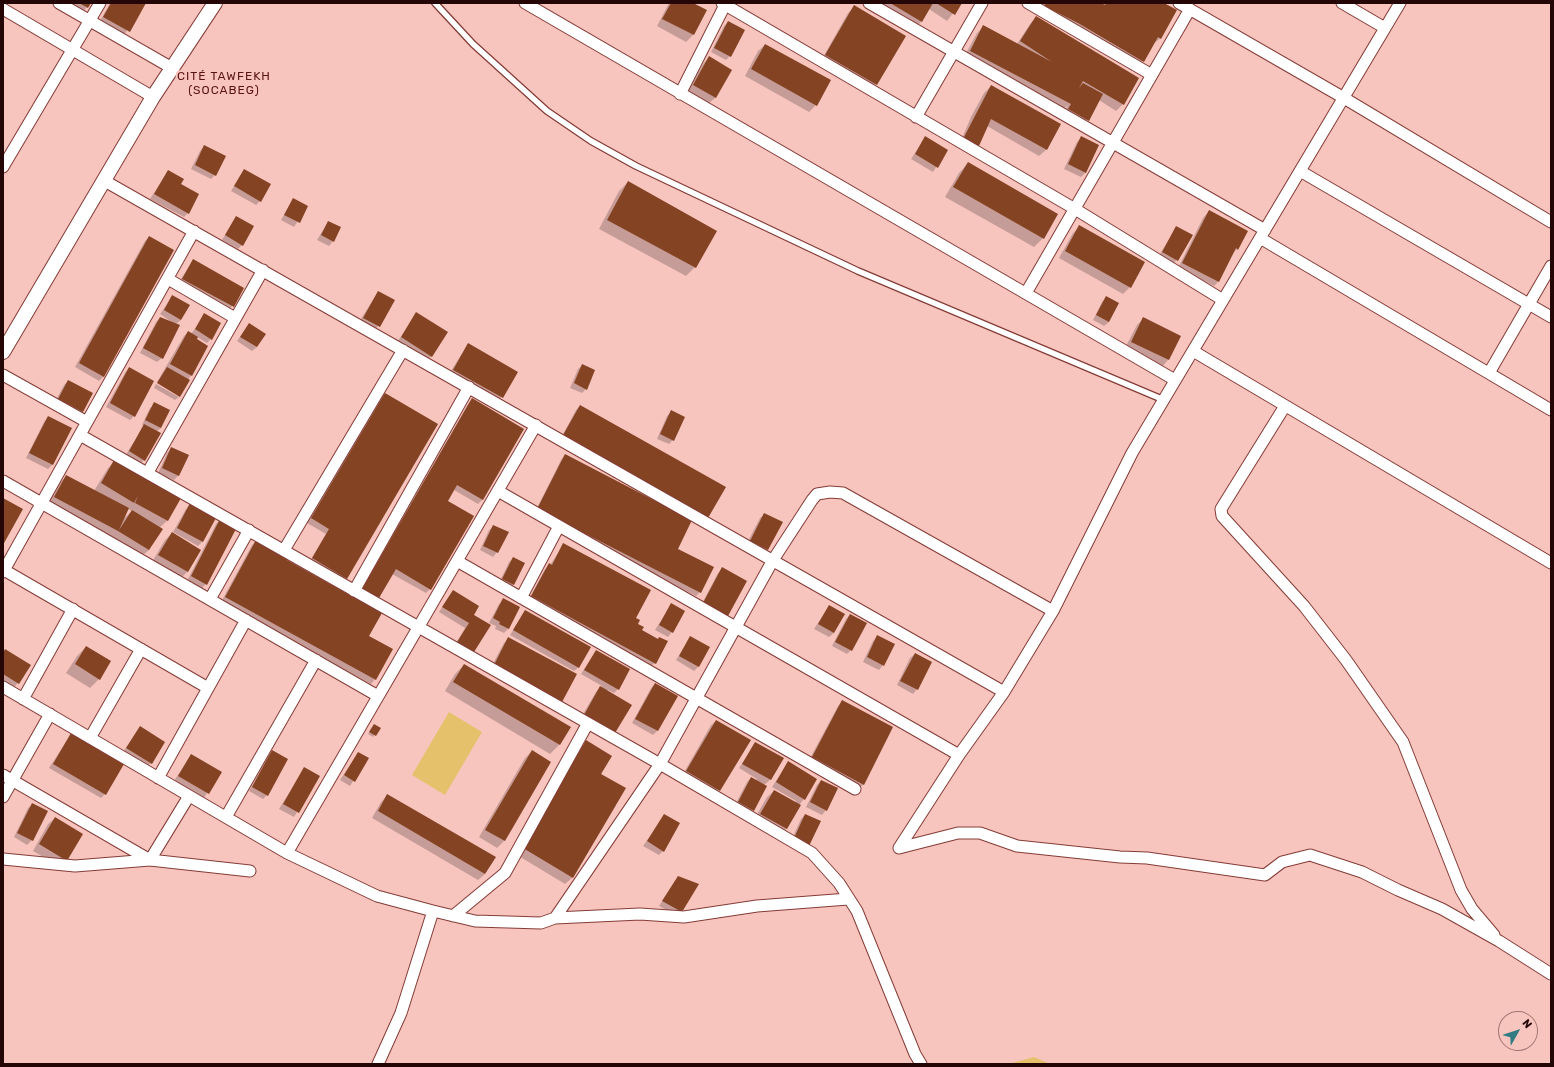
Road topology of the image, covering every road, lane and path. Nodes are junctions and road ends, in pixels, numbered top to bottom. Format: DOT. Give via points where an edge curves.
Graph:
graph roads {
  1 [pos="6,3"];
  2 [pos="59,3"];
  3 [pos="100,3"];
  4 [pos="215,3"];
  5 [pos="435,3"];
  6 [pos="525,3"];
  7 [pos="869,3"];
  8 [pos="982,3"];
  9 [pos="1028,3"];
  10 [pos="1179,3"];
  11 [pos="1342,3"];
  12 [pos="1400,3"];
  13 [pos="724,4"];
  14 [pos="3,9"];
  15 [pos="1190,9"];
  16 [pos="89,21"];
  17 [pos="1385,28"];
  18 [pos="72,50"];
  19 [pos="953,53"];
  20 [pos="172,68"];
  21 [pos="1152,75"];
  22 [pos="680,94"];
  23 [pos="153,97"];
  24 [pos="1344,98"];
  25 [pos="916,117"];
  26 [pos="1113,143"];
  27 [pos="3,167"];
  28 [pos="1300,171"];
  29 [pos="104,180"];
  30 [pos="1074,209"];
  31 [pos="1551,222"];
  32 [pos="194,231"];
  33 [pos="1263,234"];
  34 [pos="1551,266"];
  35 [pos="263,270"];
  36 [pos="168,279"];
  37 [pos="1026,294"];
  38 [pos="1223,300"];
  39 [pos="1529,304"];
  40 [pos="1551,317"];
  41 [pos="235,318"];
  42 [pos="403,350"];
  43 [pos="3,352"];
  44 [pos="1193,352"];
  45 [pos="1489,373"];
  46 [pos="3,375"];
  47 [pos="1175,380"];
  48 [pos="468,387"];
  49 [pos="1164,400"];
  50 [pos="1285,406"];
  51 [pos="1551,410"];
  52 [pos="87,422"];
  53 [pos="536,426"];
  54 [pos="80,435"];
  55 [pos="148,472"];
  56 [pos="3,481"];
  57 [pos="498,491"];
  58 [pos="42,504"];
  59 [pos="559,526"];
  60 [pos="249,530"];
  61 [pos="284,550"];
  62 [pos="773,560"];
  63 [pos="457,561"];
  64 [pos="1551,563"];
  65 [pos="4,571"];
  66 [pos="354,591"];
  67 [pos="521,598"];
  68 [pos="210,599"];
  69 [pos="73,609"];
  70 [pos="1053,612"];
  71 [pos="246,620"];
  72 [pos="736,627"];
  73 [pos="418,628"];
  74 [pos="141,649"];
  75 [pos="316,660"];
  76 [pos="3,687"];
  77 [pos="208,688"];
  78 [pos="1004,692"];
  79 [pos="378,696"];
  80 [pos="696,698"];
  81 [pos="23,699"];
  82 [pos="50,714"];
  83 [pos="588,723"];
  84 [pos="90,738"];
  85 [pos="959,755"];
  86 [pos="660,764"];
  87 [pos="8,778"];
  88 [pos="158,778"];
  89 [pos="856,789"];
  90 [pos="189,796"];
  91 [pos="3,797"];
  92 [pos="226,817"];
  93 [pos="287,853"];
  94 [pos="3,859"];
  95 [pos="150,860"];
  96 [pos="250,871"];
  97 [pos="848,899"];
  98 [pos="433,911"];
  99 [pos="453,916"];
  100 [pos="555,918"];
  101 [pos="1499,941"];
  102 [pos="1551,974"];
  103 [pos="378,1064"];
  104 [pos="921,1064"];
  1 -- 14 [label="street"];
  2 -- 16 [label="street"];
  3 -- 16 [label="street"];
  4 -- 20 [label="street"];
  5 -- 49 [label="lane" via="473,44 547,111 591,141 636,166 858,271"];
  6 -- 22 [label="street"];
  7 -- 19 [label="street"];
  8 -- 19 [label="street"];
  9 -- 21 [label="street"];
  10 -- 15 [label="street"];
  11 -- 17 [label="street"];
  12 -- 17 [label="street"];
  13 -- 22 [label="street"];
  13 -- 25 [label="street"];
  14 -- 18 [label="street"];
  15 -- 21 [label="street"];
  15 -- 24 [label="street"];
  16 -- 18 [label="street"];
  16 -- 20 [label="street"];
  17 -- 24 [label="street"];
  18 -- 23 [label="street"];
  18 -- 27 [label="street"];
  19 -- 25 [label="street"];
  19 -- 26 [label="street"];
  20 -- 23 [label="street"];
  21 -- 26 [label="street"];
  22 -- 37 [label="street"];
  23 -- 29 [label="street"];
  24 -- 28 [label="street"];
  24 -- 31 [label="street"];
  25 -- 30 [label="street"];
  26 -- 30 [label="street"];
  26 -- 33 [label="street"];
  28 -- 33 [label="street"];
  28 -- 39 [label="street"];
  29 -- 32 [label="street"];
  29 -- 43 [label="street"];
  30 -- 37 [label="street"];
  30 -- 38 [label="street"];
  32 -- 35 [label="street"];
  32 -- 36 [label="street"];
  33 -- 38 [label="street"];
  33 -- 45 [label="street"];
  34 -- 39 [label="street"];
  35 -- 41 [label="street"];
  35 -- 42 [label="street"];
  36 -- 41 [label="street"];
  36 -- 52 [label="street"];
  37 -- 47 [label="street"];
  38 -- 44 [label="street"];
  39 -- 40 [label="street"];
  39 -- 45 [label="street"];
  41 -- 55 [label="street"];
  42 -- 48 [label="street"];
  42 -- 61 [label="street"];
  44 -- 47 [label="street"];
  44 -- 50 [label="street"];
  45 -- 51 [label="street"];
  46 -- 52 [label="street"];
  47 -- 49 [label="street"];
  48 -- 53 [label="street"];
  48 -- 66 [label="street"];
  49 -- 70 [label="street" via="1132,452"];
  50 -- 64 [label="street"];
  50 -- 101 [label="street" via="1221,509 1222,516 1304,606 1346,660 1403,742 1462,890 1472,909"];
  52 -- 54 [label="street"];
  53 -- 57 [label="street"];
  53 -- 62 [label="street"];
  54 -- 55 [label="street"];
  54 -- 58 [label="street"];
  55 -- 60 [label="street"];
  56 -- 58 [label="street"];
  57 -- 59 [label="street"];
  57 -- 63 [label="street"];
  58 -- 65 [label="street"];
  58 -- 68 [label="street"];
  59 -- 67 [label="street"];
  59 -- 72 [label="street"];
  60 -- 61 [label="street"];
  60 -- 68 [label="street"];
  61 -- 66 [label="street"];
  62 -- 70 [label="street" via="818,494 843,493"];
  62 -- 72 [label="street"];
  62 -- 78 [label="street"];
  63 -- 67 [label="street"];
  63 -- 73 [label="street"];
  65 -- 69 [label="street"];
  66 -- 73 [label="street"];
  67 -- 80 [label="street"];
  68 -- 71 [label="street"];
  69 -- 74 [label="street"];
  69 -- 81 [label="street"];
  70 -- 78 [label="street"];
  71 -- 75 [label="street"];
  71 -- 77 [label="street"];
  72 -- 80 [label="street"];
  72 -- 85 [label="street"];
  73 -- 79 [label="street"];
  73 -- 83 [label="street"];
  74 -- 77 [label="street"];
  74 -- 84 [label="street"];
  75 -- 79 [label="street"];
  75 -- 92 [label="street"];
  76 -- 81 [label="street"];
  77 -- 88 [label="street"];
  78 -- 85 [label="street"];
  79 -- 93 [label="street"];
  80 -- 86 [label="street"];
  80 -- 89 [label="street"];
  81 -- 82 [label="street"];
  82 -- 84 [label="street"];
  82 -- 87 [label="street"];
  83 -- 86 [label="street"];
  83 -- 99 [label="street" via="505,874"];
  84 -- 88 [label="street"];
  85 -- 101 [label="street" via="899,848 958,833 980,833 1017,846 1147,858 1265,875 1282,862 1310,855 1362,872 1442,909"];
  86 -- 97 [label="street" via="812,853 839,883"];
  86 -- 100 [label="street"];
  87 -- 91 [label="street"];
  87 -- 95 [label="street"];
  88 -- 90 [label="street"];
  90 -- 92 [label="street"];
  90 -- 95 [label="street"];
  92 -- 93 [label="street"];
  93 -- 98 [label="street" via="377,896"];
  94 -- 95 [label="street" via="75,866"];
  95 -- 96 [label="street"];
  97 -- 100 [label="street" via="757,906 684,917 640,914"];
  97 -- 104 [label="street" via="857,911"];
  98 -- 99 [label="street"];
  98 -- 103 [label="street" via="401,1013"];
  99 -- 100 [label="street" via="475,922 541,923"];
  101 -- 102 [label="street"];
}
